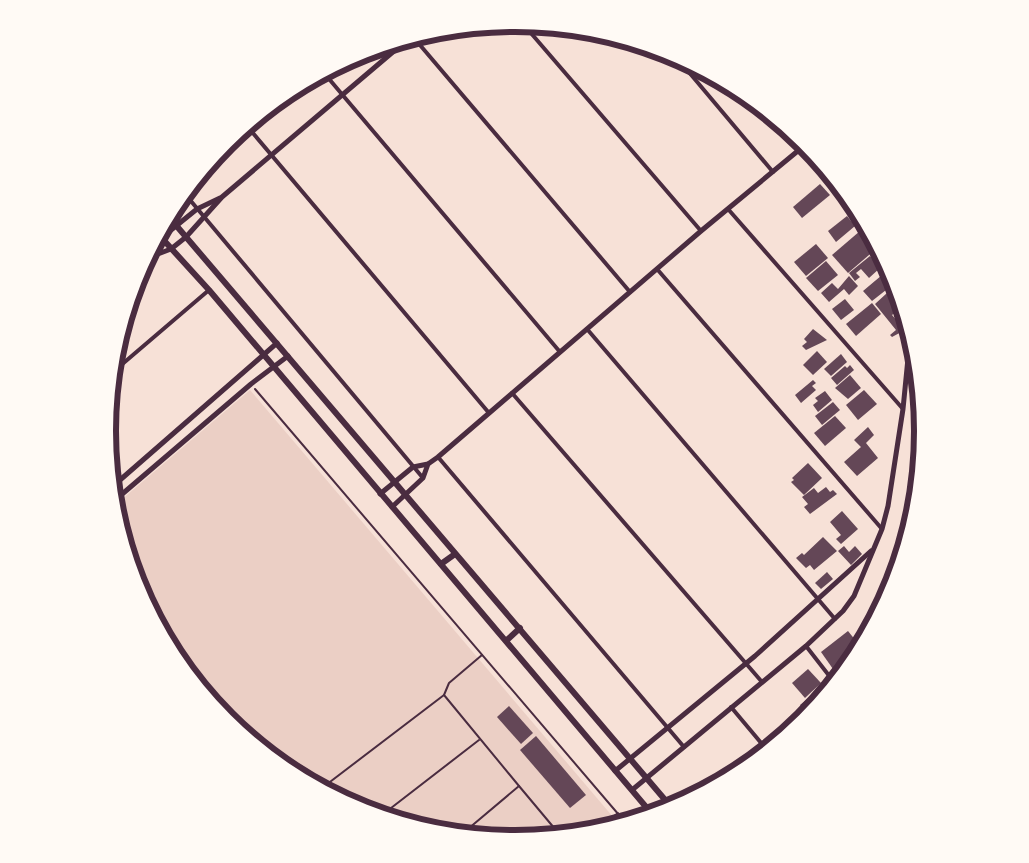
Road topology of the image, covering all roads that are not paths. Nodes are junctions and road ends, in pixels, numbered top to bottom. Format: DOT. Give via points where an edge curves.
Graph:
graph roads {
  1 [pos="531,33"];
  2 [pos="419,44"];
  3 [pos="394,51"];
  4 [pos="690,74"];
  5 [pos="329,79"];
  6 [pos="343,96"];
  7 [pos="252,131"];
  8 [pos="799,151"];
  9 [pos="271,154"];
  10 [pos="773,172"];
  11 [pos="222,197"];
  12 [pos="190,200"];
  13 [pos="197,209"];
  14 [pos="728,209"];
  15 [pos="205,218"];
  16 [pos="175,225"];
  17 [pos="172,227"];
  18 [pos="701,231"];
  19 [pos="186,237"];
  20 [pos="164,241"];
  21 [pos="171,248"];
  22 [pos="158,254"];
  23 [pos="657,269"];
  24 [pos="209,290"];
  25 [pos="630,292"];
  26 [pos="587,329"];
  27 [pos="277,343"];
  28 [pos="560,352"];
  29 [pos="262,354"];
  30 [pos="288,356"];
  31 [pos="907,363"];
  32 [pos="121,365"];
  33 [pos="273,368"];
  34 [pos="512,393"];
  35 [pos="903,409"];
  36 [pos="489,412"];
  37 [pos="438,457"];
  38 [pos="428,464"];
  39 [pos="413,466"];
  40 [pos="423,478"];
  41 [pos="119,481"];
  42 [pos="395,482"];
  43 [pos="380,494"];
  44 [pos="121,495"];
  45 [pos="406,495"];
  46 [pos="392,507"];
  47 [pos="882,529"];
  48 [pos="873,549"];
  49 [pos="455,554"];
  50 [pos="441,564"];
  51 [pos="818,601"];
  52 [pos="834,619"];
  53 [pos="520,628"];
  54 [pos="507,640"];
  55 [pos="806,646"];
  56 [pos="745,664"];
  57 [pos="829,676"];
  58 [pos="762,682"];
  59 [pos="731,707"];
  60 [pos="668,728"];
  61 [pos="762,744"];
  62 [pos="684,747"];
  63 [pos="630,758"];
  64 [pos="615,771"];
  65 [pos="646,778"];
  66 [pos="632,790"];
  67 [pos="666,801"];
  68 [pos="647,808"];
  1 -- 18 [label="street"];
  2 -- 25 [label="street"];
  3 -- 6 [label="street"];
  4 -- 10 [label="street"];
  5 -- 6 [label="street"];
  6 -- 9 [label="street"];
  6 -- 28 [label="street"];
  7 -- 9 [label="street"];
  8 -- 10 [label="street"];
  9 -- 11 [label="street"];
  9 -- 36 [label="street"];
  10 -- 14 [label="street"];
  11 -- 13 [label="street"];
  11 -- 15 [label="street"];
  12 -- 13 [label="street"];
  13 -- 15 [label="street"];
  13 -- 16 [label="street"];
  14 -- 18 [label="street"];
  14 -- 35 [label="street"];
  15 -- 19 [label="street"];
  15 -- 39 [label="street"];
  16 -- 17 [label="street"];
  16 -- 19 [label="main road"];
  18 -- 23 [label="street"];
  19 -- 21 [label="street"];
  19 -- 27 [label="main road"];
  20 -- 21 [label="main road"];
  21 -- 22 [label="street"];
  21 -- 24 [label="main road"];
  23 -- 25 [label="street"];
  23 -- 47 [label="street"];
  24 -- 29 [label="main road"];
  24 -- 32 [label="street"];
  25 -- 26 [label="street"];
  26 -- 28 [label="street"];
  26 -- 51 [label="street"];
  27 -- 29 [label="street"];
  27 -- 30 [label="main road"];
  28 -- 34 [label="street"];
  29 -- 33 [label="main road"];
  29 -- 41 [label="street" via="243,375"];
  30 -- 33 [label="street"];
  30 -- 42 [label="main road"];
  31 -- 35 [label="street"];
  33 -- 43 [label="main road"];
  33 -- 44 [label="street"];
  34 -- 36 [label="street"];
  34 -- 56 [label="street"];
  35 -- 47 [label="street"];
  36 -- 37 [label="street"];
  37 -- 38 [label="street"];
  37 -- 60 [label="street"];
  38 -- 39 [label="street"];
  38 -- 40 [label="street"];
  39 -- 40 [label="street"];
  39 -- 42 [label="street"];
  40 -- 45 [label="street"];
  42 -- 43 [label="street"];
  42 -- 45 [label="main road"];
  43 -- 46 [label="main road"];
  45 -- 46 [label="street"];
  45 -- 49 [label="main road"];
  46 -- 50 [label="main road"];
  47 -- 48 [label="street"];
  48 -- 51 [label="street"];
  48 -- 52 [label="street" via="854,596"];
  49 -- 50 [label="main road"];
  49 -- 53 [label="main road"];
  50 -- 54 [label="main road"];
  51 -- 52 [label="street"];
  51 -- 56 [label="street"];
  52 -- 55 [label="street"];
  53 -- 54 [label="main road"];
  53 -- 63 [label="main road"];
  54 -- 64 [label="main road"];
  55 -- 57 [label="street"];
  55 -- 58 [label="street"];
  56 -- 58 [label="street"];
  56 -- 60 [label="street"];
  58 -- 59 [label="street"];
  59 -- 61 [label="street"];
  59 -- 62 [label="street"];
  60 -- 62 [label="street"];
  60 -- 63 [label="street"];
  62 -- 65 [label="street"];
  63 -- 64 [label="street"];
  63 -- 65 [label="main road"];
  64 -- 66 [label="main road"];
  65 -- 66 [label="street"];
  65 -- 67 [label="main road"];
  66 -- 68 [label="main road"];
}
